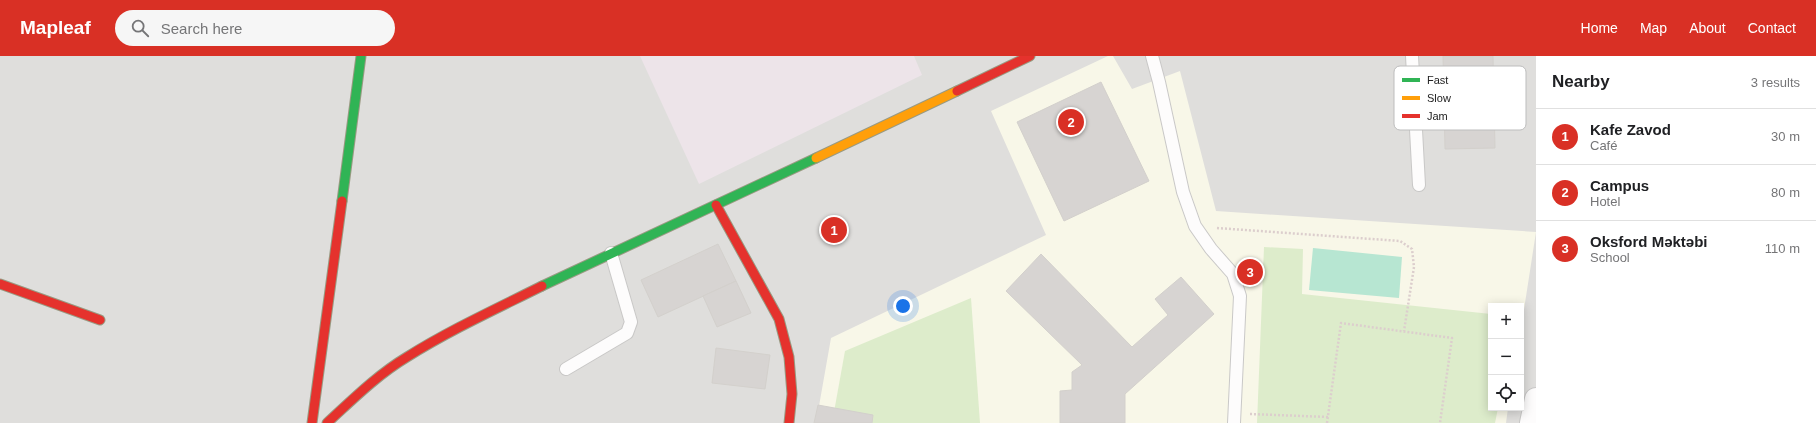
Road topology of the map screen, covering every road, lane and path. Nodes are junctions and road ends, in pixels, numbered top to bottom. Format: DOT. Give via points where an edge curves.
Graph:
graph roads {
  1 [pos="362,56"];
  2 [pos="1030,56"];
  3 [pos="1152,56"];
  4 [pos="1412,56"];
  5 [pos="1413,66"];
  6 [pos="1417,130"];
  7 [pos="1420,185"];
  8 [pos="716,205"];
  9 [pos="1195,226"];
  10 [pos="611,253"];
  11 [pos="0,284"];
  12 [pos="100,320"];
  13 [pos="1404,331"];
  14 [pos="566,369"];
  15 [pos="1536,399"];
  16 [pos="1328,417"];
  17 [pos="1234,418"];
  18 [pos="312,423"];
  19 [pos="328,423"];
  20 [pos="789,423"];
  21 [pos="1327,423"];
  22 [pos="1440,423"];
  23 [pos="1531,423"];
  1 -- 18 [label="street"];
  2 -- 8 [label="street"];
  3 -- 9 [label="lane" via="1183,192"];
  4 -- 5 [label="lane"];
  6 -- 7 [label="lane"];
  8 -- 10 [label="street"];
  8 -- 20 [label="street" via="779,319 789,357 792,394"];
  9 -- 13 [label="path" via="1400,241 1412,249 1414,266"];
  9 -- 17 [label="lane" via="1233,274 1240,296"];
  10 -- 14 [label="lane" via="631,322 627,333"];
  10 -- 19 [label="street" via="479,317 406,358 375,380"];
  11 -- 12 [label="street"];
  13 -- 16 [label="path" via="1341,323"];
  13 -- 22 [label="path" via="1452,338"];
  15 -- 23 [label="street"];
  16 -- 17 [label="path"];
  16 -- 21 [label="path"];
}
